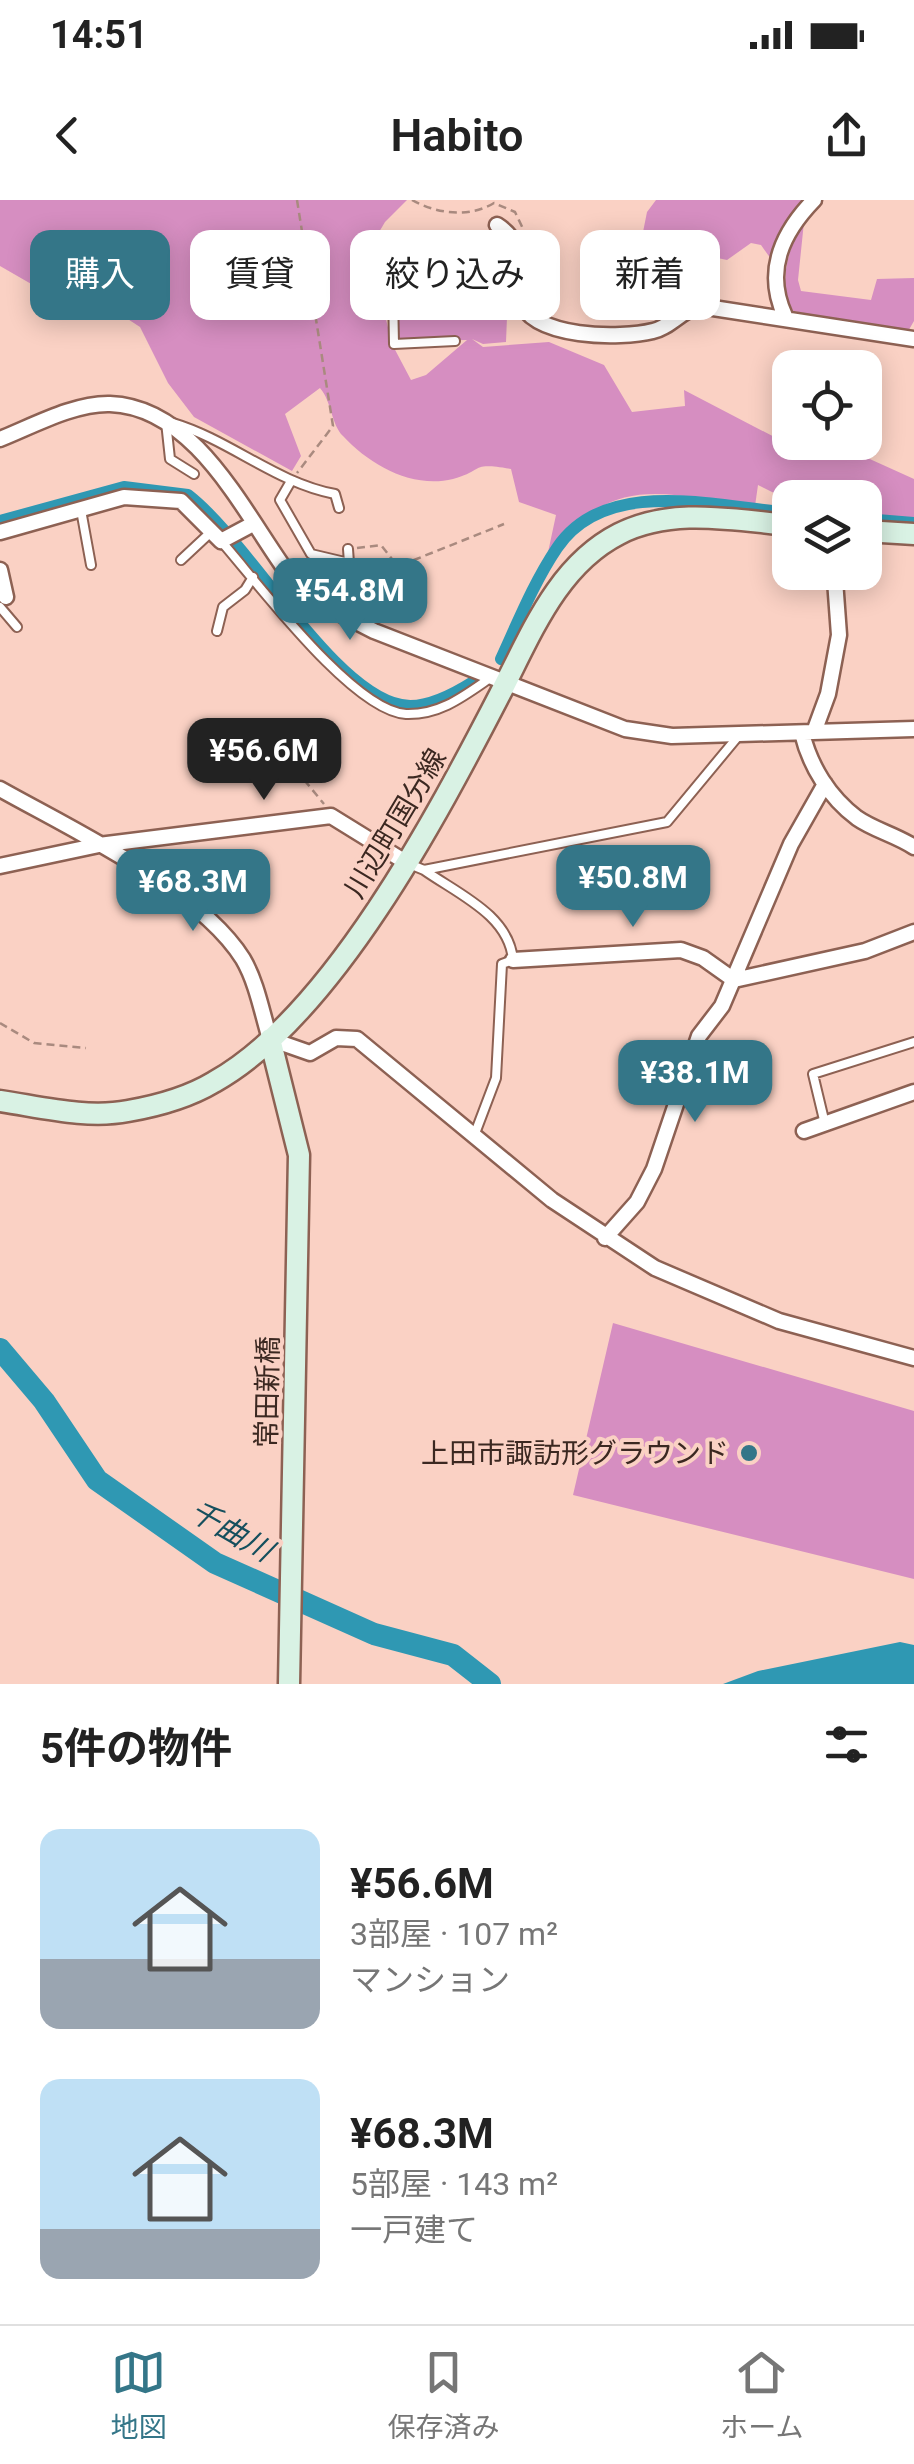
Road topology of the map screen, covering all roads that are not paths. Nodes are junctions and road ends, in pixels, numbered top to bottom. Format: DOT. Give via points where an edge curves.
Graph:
graph roads {
  1 [pos="814,200"];
  2 [pos="497,224"];
  3 [pos="505,230"];
  4 [pos="786,316"];
  5 [pos="394,320"];
  6 [pos="539,320"];
  7 [pos="914,339"];
  8 [pos="455,342"];
  9 [pos="169,420"];
  10 [pos="1,435"];
  11 [pos="194,474"];
  12 [pos="291,481"];
  13 [pos="80,507"];
  14 [pos="339,508"];
  15 [pos="772,523"];
  16 [pos="251,524"];
  17 [pos="1,529"];
  18 [pos="882,531"];
  19 [pos="914,534"];
  20 [pos="223,536"];
  21 [pos="348,549"];
  22 [pos="181,560"];
  23 [pos="91,564"];
  24 [pos="0,570"];
  25 [pos="253,577"];
  26 [pos="836,590"];
  27 [pos="3,602"];
  28 [pos="17,627"];
  29 [pos="216,632"];
  30 [pos="498,681"];
  31 [pos="914,729"];
  32 [pos="808,733"];
  33 [pos="740,734"];
  34 [pos="825,784"];
  35 [pos="0,789"];
  36 [pos="98,845"];
  37 [pos="914,846"];
  38 [pos="0,866"];
  39 [pos="415,867"];
  40 [pos="914,932"];
  41 [pos="513,960"];
  42 [pos="734,980"];
  43 [pos="270,1039"];
  44 [pos="914,1042"];
  45 [pos="914,1092"];
  46 [pos="0,1101"];
  47 [pos="824,1124"];
  48 [pos="804,1131"];
  49 [pos="474,1136"];
  50 [pos="605,1238"];
  51 [pos="914,1358"];
  52 [pos="289,1684"];
  1 -- 4 [label="street" via="777,254 778,301"];
  2 -- 3 [label="street"];
  4 -- 6 [label="street" via="700,306 654,331 554,331"];
  4 -- 7 [label="street"];
  5 -- 8 [label="lane" via="394,344"];
  9 -- 10 [label="street" via="109,404"];
  9 -- 11 [label="lane" via="170,459"];
  9 -- 12 [label="lane" via="205,432"];
  9 -- 16 [label="street" via="196,446"];
  12 -- 14 [label="lane" via="335,494"];
  12 -- 21 [label="lane" via="280,500 311,554 348,563"];
  13 -- 17 [label="street"];
  13 -- 20 [label="street" via="124,497 180,502"];
  13 -- 23 [label="lane"];
  15 -- 30 [label="street, 川辺町国分線" via="678,517 618,535 562,582"];
  16 -- 20 [label="street"];
  16 -- 30 [label="street" via="292,579 335,612"];
  18 -- 19 [label="street"];
  20 -- 22 [label="lane"];
  20 -- 25 [label="lane"];
  24 -- 27 [label="street"];
  25 -- 29 [label="lane" via="223,607"];
  25 -- 30 [label="lane" via="379,708 403,714 450,706"];
  26 -- 32 [label="street" via="840,636 828,694"];
  27 -- 28 [label="lane"];
  30 -- 33 [label="street" via="649,734"];
  30 -- 39 [label="street, 川辺町国分線"];
  31 -- 32 [label="street"];
  32 -- 33 [label="street"];
  32 -- 34 [label="street" via="809,759"];
  33 -- 39 [label="lane" via="666,822"];
  34 -- 37 [label="street" via="860,820"];
  34 -- 42 [label="street" via="790,844"];
  35 -- 36 [label="street"];
  36 -- 38 [label="street"];
  36 -- 39 [label="street" via="331,816"];
  36 -- 43 [label="street" via="217,924 253,980"];
  39 -- 41 [label="lane" via="500,923"];
  39 -- 43 [label="street, 川辺町国分線"];
  40 -- 42 [label="street" via="864,951"];
  41 -- 42 [label="street" via="680,950"];
  41 -- 49 [label="lane" via="502,964 496,1078"];
  42 -- 50 [label="street" via="699,1036 654,1169 637,1202"];
  43 -- 46 [label="street, 川辺町国分線" via="212,1084 144,1108 105,1113"];
  43 -- 49 [label="street" via="310,1053 336,1038 357,1039"];
  43 -- 52 [label="street, 常田新橋" via="299,1156"];
  44 -- 47 [label="lane" via="814,1074"];
  45 -- 47 [label="street"];
  47 -- 48 [label="street"];
  49 -- 50 [label="street"];
  50 -- 51 [label="street" via="730,1302"];
}
